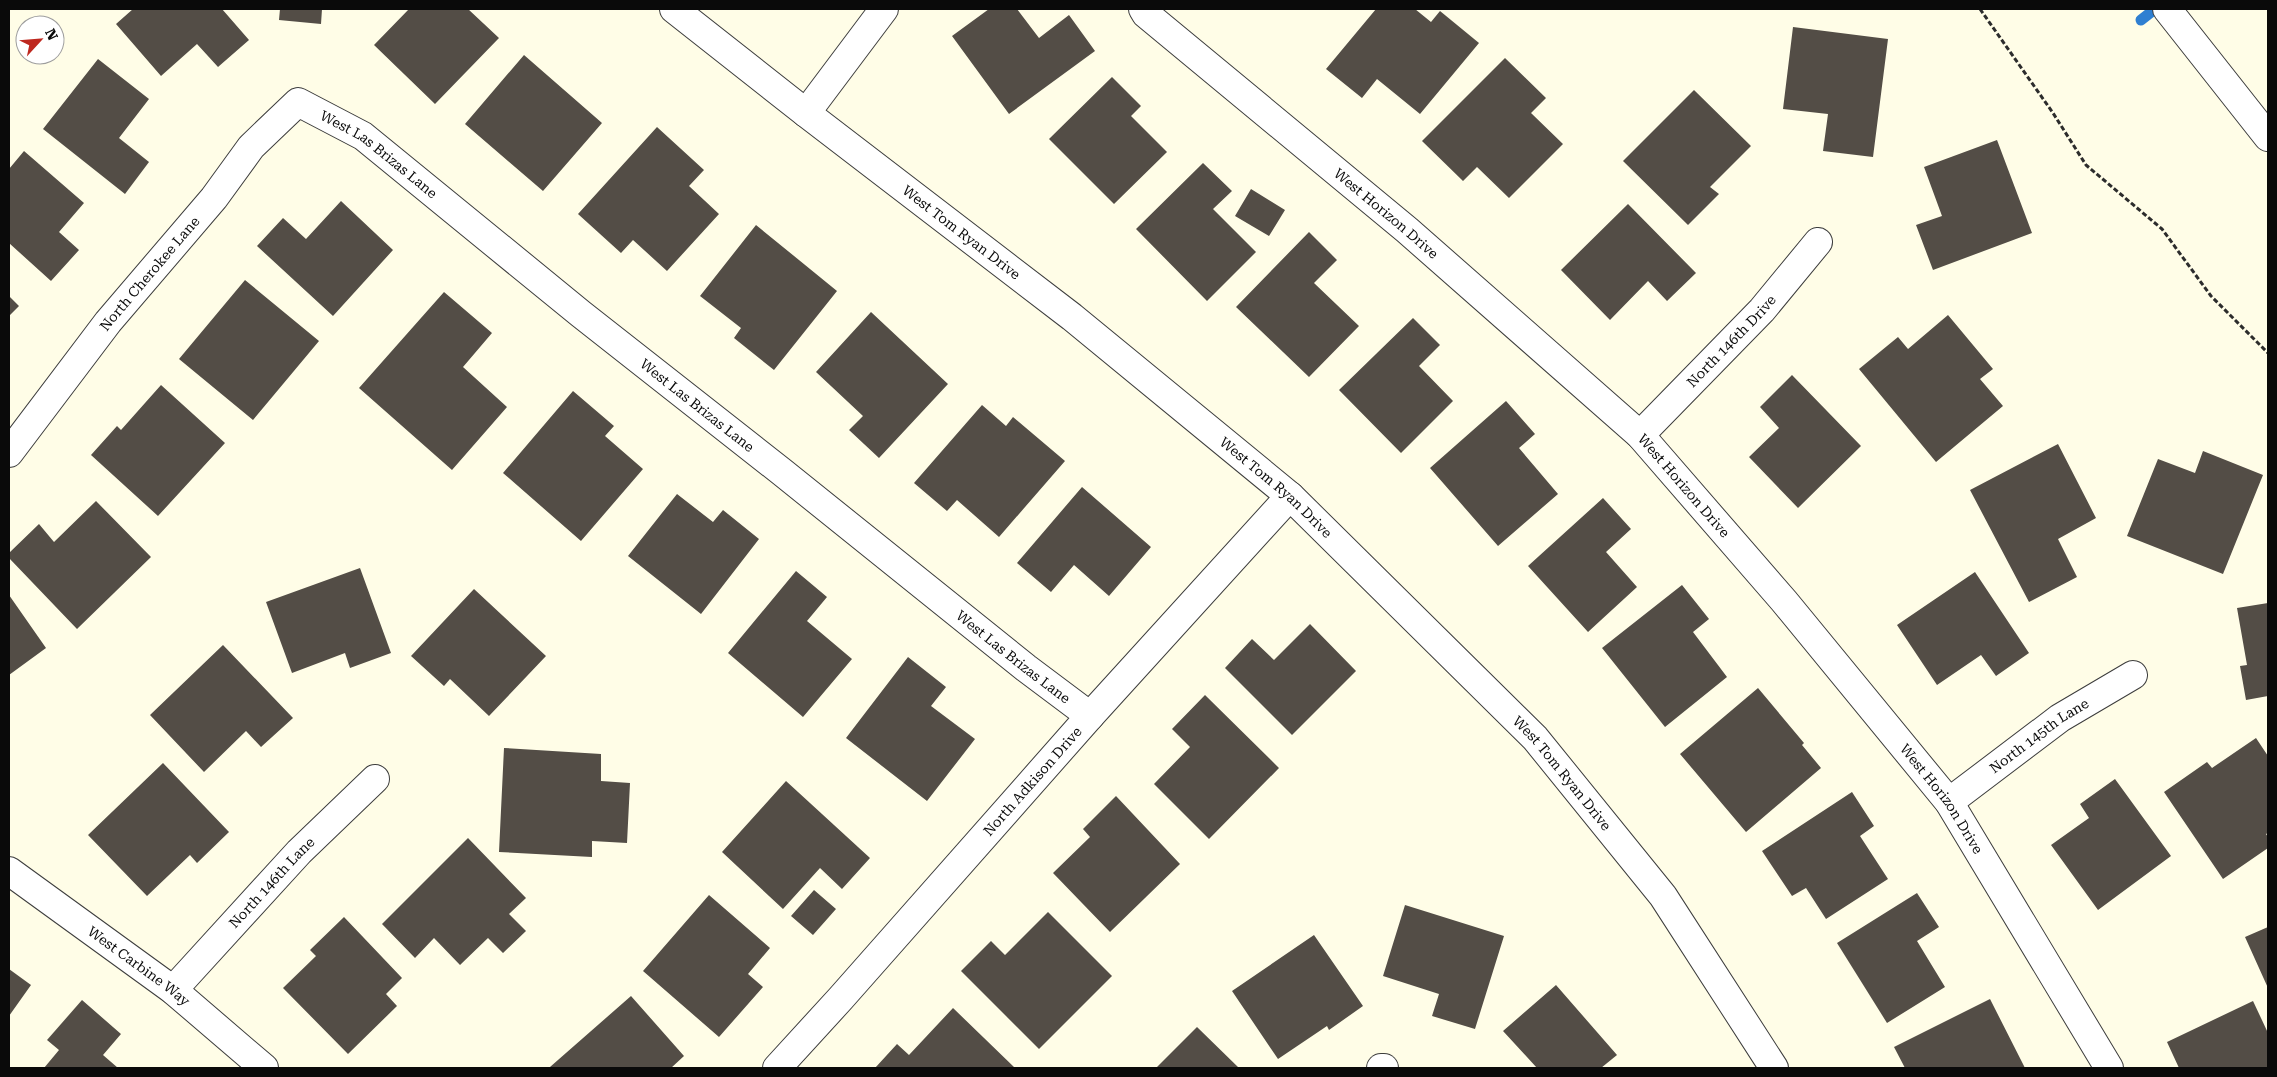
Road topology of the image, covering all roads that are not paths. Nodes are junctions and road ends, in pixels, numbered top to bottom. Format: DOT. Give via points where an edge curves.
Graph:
graph roads {
  1 [pos="674,9"];
  2 [pos="884,9"];
  3 [pos="1143,9"];
  4 [pos="2167,9"];
  5 [pos="298,102"];
  6 [pos="806,113"];
  7 [pos="2268,137"];
  8 [pos="1818,242"];
  9 [pos="1640,436"];
  10 [pos="9,453"];
  11 [pos="1290,496"];
  12 [pos="2133,675"];
  13 [pos="1090,716"];
  14 [pos="375,779"];
  15 [pos="1949,802"];
  16 [pos="9,871"];
  17 [pos="173,990"];
  18 [pos="264,1068"];
  19 [pos="777,1068"];
  20 [pos="1774,1068"];
  21 [pos="2109,1068"];
  1 -- 6 [label="street, West Tom Ryan Drive"];
  2 -- 6 [label="street"];
  3 -- 9 [label="street, West Horizon Drive" via="1407,230"];
  4 -- 7 [label="street"];
  5 -- 10 [label="street, North Cherokee Lane" via="252,147 214,198 108,322"];
  5 -- 13 [label="street, West Las Brizas Lane" via="363,136 581,314"];
  6 -- 11 [label="street, West Tom Ryan Drive" via="1072,318"];
  8 -- 9 [label="street, North 146th Drive" via="1762,310"];
  9 -- 15 [label="street, West Horizon Drive" via="1784,602"];
  11 -- 13 [label="street, North Adkison Drive"];
  11 -- 20 [label="street, West Tom Ryan Drive" via="1535,738 1663,896"];
  12 -- 15 [label="street, North 145th Lane" via="2060,718"];
  13 -- 19 [label="street, North Adkison Drive"];
  14 -- 17 [label="street, North 146th Lane" via="299,852"];
  15 -- 21 [label="street, West Horizon Drive"];
  16 -- 17 [label="street, West Carbine Way"];
  17 -- 18 [label="street, West Carbine Way"];
}
